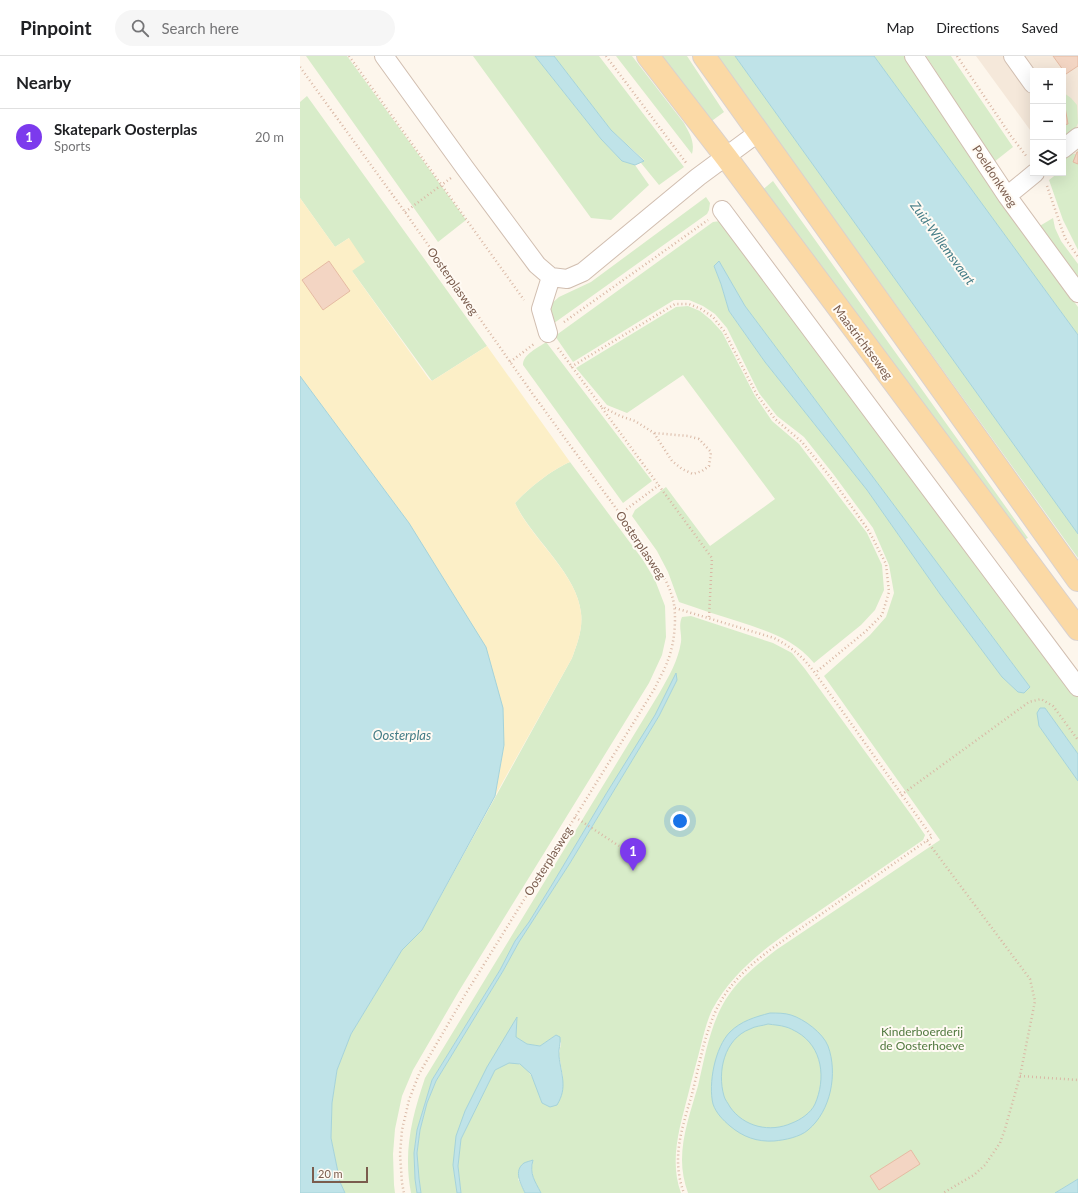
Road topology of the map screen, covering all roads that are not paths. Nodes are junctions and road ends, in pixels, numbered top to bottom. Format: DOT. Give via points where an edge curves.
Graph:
graph roads {
  1 [pos="384,56"];
  2 [pos="648,56"];
  3 [pos="704,56"];
  4 [pos="914,56"];
  5 [pos="1013,56"];
  6 [pos="1030,80"];
  7 [pos="759,132"];
  8 [pos="1078,137"];
  9 [pos="1066,147"];
  10 [pos="726,157"];
  11 [pos="1030,175"];
  12 [pos="1007,196"];
  13 [pos="722,210"];
  14 [pos="551,277"];
  15 [pos="1078,293"];
  16 [pos="548,334"];
  17 [pos="1078,580"];
  18 [pos="1078,629"];
  19 [pos="1078,687"];
  1 -- 14 [label="street" via="537,265"];
  2 -- 10 [label="main road, Maastrichtseweg"];
  3 -- 7 [label="main road"];
  4 -- 12 [label="street, Poeldonkweg"];
  5 -- 6 [label="street"];
  7 -- 10 [label="street"];
  7 -- 17 [label="main road"];
  8 -- 9 [label="street"];
  10 -- 14 [label="street" via="583,272 567,279"];
  10 -- 18 [label="main road, Maastrichtseweg"];
  11 -- 12 [label="street"];
  12 -- 15 [label="street, Poeldonkweg"];
  13 -- 19 [label="street"];
  14 -- 16 [label="street" via="541,309"];
}
